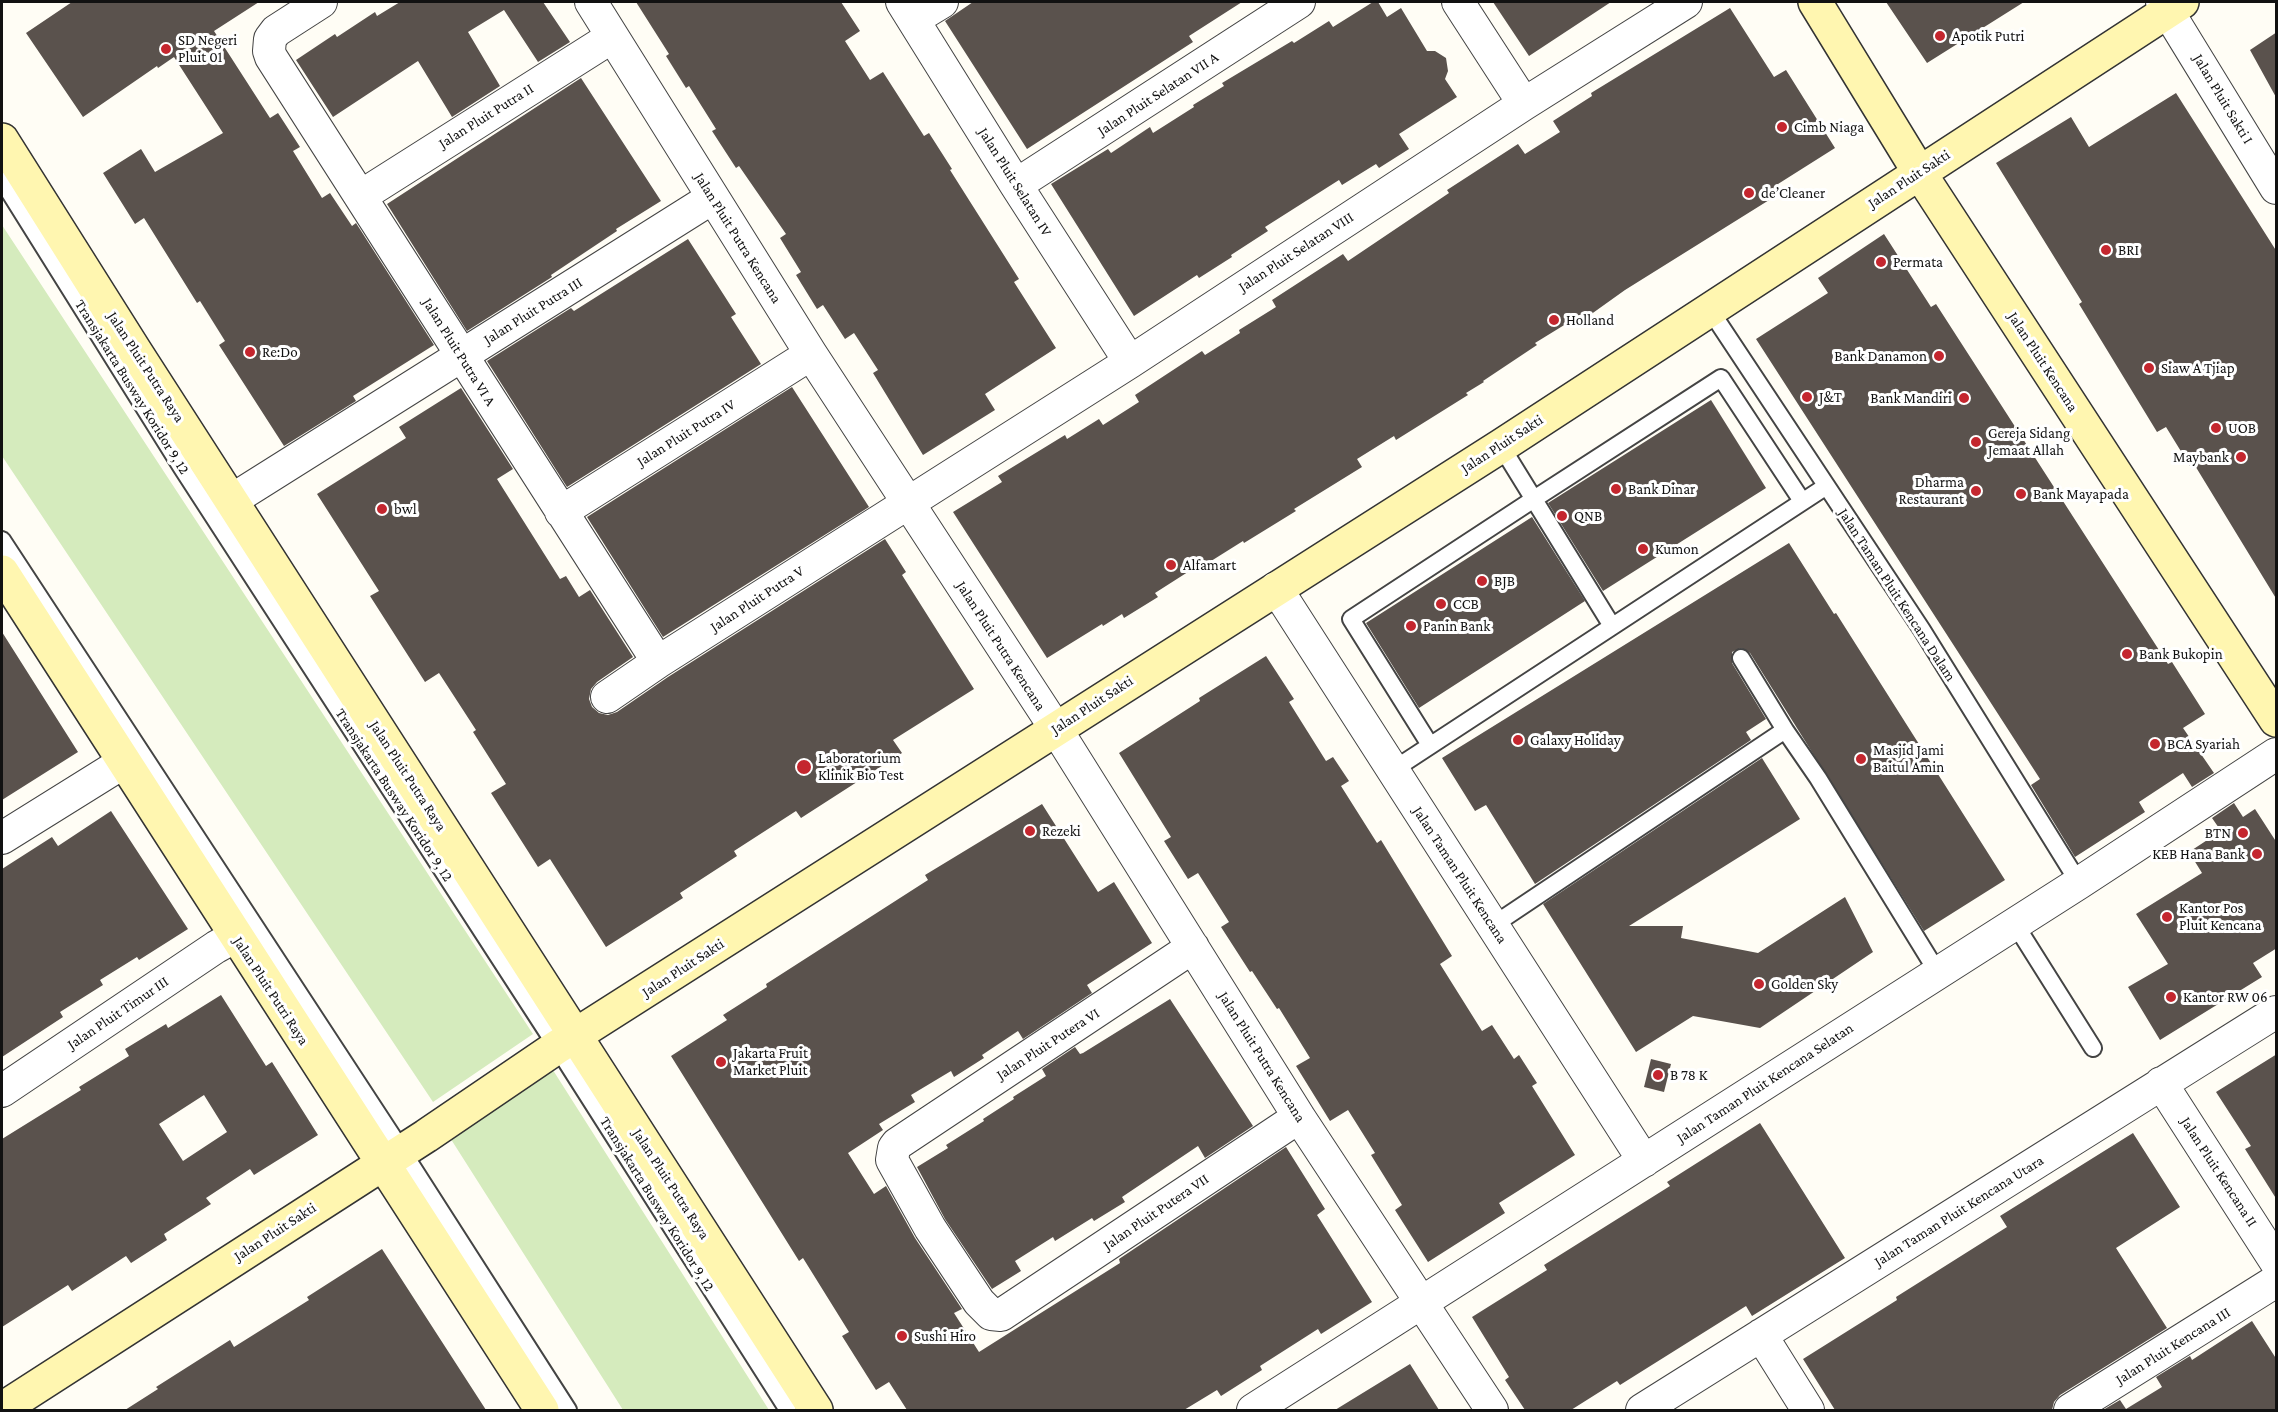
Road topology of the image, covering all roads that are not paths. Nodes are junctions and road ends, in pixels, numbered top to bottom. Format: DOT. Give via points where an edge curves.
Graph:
graph roads {
  1 [pos="321,2"];
  2 [pos="591,2"];
  3 [pos="942,2"];
  4 [pos="1299,2"];
  5 [pos="1458,2"];
  6 [pos="1686,2"];
  7 [pos="1815,2"];
  8 [pos="2171,5"];
  9 [pos="908,10"];
  10 [pos="612,37"];
  11 [pos="1524,104"];
  12 [pos="2,140"];
  13 [pos="1919,172"];
  14 [pos="2,180"];
  15 [pos="1016,185"];
  16 [pos="2277,188"];
  17 [pos="361,196"];
  18 [pos="712,198"];
  19 [pos="1710,310"];
  20 [pos="811,354"];
  21 [pos="461,356"];
  22 [pos="1130,362"];
  23 [pos="1501,446"];
  24 [pos="1826,487"];
  25 [pos="1533,499"];
  26 [pos="232,500"];
  27 [pos="1802,501"];
  28 [pos="907,503"];
  29 [pos="561,512"];
  30 [pos="2,540"];
  31 [pos="4,583"];
  32 [pos="1276,588"];
  33 [pos="1612,626"];
  34 [pos="1741,658"];
  35 [pos="658,662"];
  36 [pos="608,697"];
  37 [pos="2277,720"];
  38 [pos="1056,729"];
  39 [pos="1785,730"];
  40 [pos="1430,746"];
  41 [pos="2277,754"];
  42 [pos="124,762"];
  43 [pos="1393,770"];
  44 [pos="2,838"];
  45 [pos="2079,883"];
  46 [pos="2015,924"];
  47 [pos="1492,926"];
  48 [pos="236,936"];
  49 [pos="1193,947"];
  50 [pos="1938,973"];
  51 [pos="2277,1012"];
  52 [pos="567,1042"];
  53 [pos="2093,1048"];
  54 [pos="2161,1083"];
  55 [pos="2,1091"];
  56 [pos="1299,1117"];
  57 [pos="392,1157"];
  58 [pos="1644,1161"];
  59 [pos="2277,1262"];
  60 [pos="2277,1281"];
  61 [pos="1420,1304"];
  62 [pos="1013,1307"];
  63 [pos="1761,1335"];
  64 [pos="2,1409"];
  65 [pos="542,1410"];
  66 [pos="568,1410"];
  67 [pos="788,1410"];
  68 [pos="816,1410"];
  69 [pos="1253,1410"];
  70 [pos="1492,1410"];
  71 [pos="1642,1410"];
  72 [pos="1808,1410"];
  73 [pos="2070,1410"];
  1 -- 17 [label="street, Jalan Pluit Putra VI A" via="284,25 270,39 269,51"];
  2 -- 10 [label="street, Jalan Pluit Putra Kencana"];
  3 -- 9 [label="street"];
  4 -- 15 [label="street, Jalan Pluit Selatan VII A"];
  5 -- 11 [label="street"];
  6 -- 11 [label="street, Jalan Pluit Selatan VIII"];
  7 -- 13 [label="street, Jalan Pluit Kencana"];
  8 -- 13 [label="street, Jalan Pluit Sakti"];
  8 -- 16 [label="street, Jalan Pluit Sakti I"];
  9 -- 15 [label="street, Jalan Pluit Selatan IV"];
  10 -- 17 [label="street, Jalan Pluit Putra II"];
  10 -- 18 [label="street, Jalan Pluit Putra Kencana"];
  11 -- 22 [label="street, Jalan Pluit Selatan VIII"];
  12 -- 26 [label="street, Jalan Pluit Putra Raya"];
  13 -- 19 [label="street, Jalan Pluit Sakti"];
  13 -- 37 [label="street, Jalan Pluit Kencana"];
  14 -- 52 [label="lane, Transjakarta Busway Koridor 9, 12" via="182,468"];
  15 -- 22 [label="street, Jalan Pluit Selatan IV"];
  17 -- 21 [label="street, Jalan Pluit Putra VI A"];
  18 -- 20 [label="street, Jalan Pluit Putra Kencana"];
  18 -- 21 [label="street, Jalan Pluit Putra III"];
  19 -- 23 [label="street, Jalan Pluit Sakti"];
  19 -- 24 [label="lane, Jalan Taman Pluit Kencana Dalam"];
  20 -- 28 [label="street, Jalan Pluit Putra Kencana"];
  20 -- 29 [label="street, Jalan Pluit Putra IV"];
  21 -- 26 [label="street, Jalan Pluit Putra III"];
  21 -- 29 [label="street, Jalan Pluit Putra VI A"];
  22 -- 28 [label="street, Jalan Pluit Selatan VIII"];
  23 -- 25 [label="lane"];
  23 -- 32 [label="street, Jalan Pluit Sakti"];
  24 -- 27 [label="lane"];
  24 -- 45 [label="lane, Jalan Taman Pluit Kencana Dalam" via="1922,630"];
  25 -- 27 [label="lane" via="1721,378"];
  25 -- 33 [label="lane"];
  25 -- 40 [label="lane" via="1351,619"];
  26 -- 52 [label="street, Jalan Pluit Putra Raya"];
  27 -- 33 [label="lane"];
  28 -- 35 [label="street, Jalan Pluit Putra V"];
  28 -- 38 [label="street, Jalan Pluit Putra Kencana"];
  29 -- 35 [label="street, Jalan Pluit Putra VI A"];
  30 -- 57 [label="lane"];
  31 -- 42 [label="street, Jalan Pluit Putri Raya"];
  32 -- 38 [label="street, Jalan Pluit Sakti"];
  32 -- 43 [label="street, Jalan Taman Pluit Kencana"];
  33 -- 40 [label="lane"];
  34 -- 39 [label="lane"];
  35 -- 36 [label="street, Jalan Pluit Putra V"];
  38 -- 49 [label="street, Jalan Pluit Putra Kencana"];
  38 -- 52 [label="street, Jalan Pluit Sakti"];
  39 -- 47 [label="lane"];
  39 -- 50 [label="lane"];
  40 -- 43 [label="lane"];
  41 -- 45 [label="street, Jalan Taman Pluit Kencana Selatan"];
  42 -- 44 [label="street"];
  42 -- 48 [label="street, Jalan Pluit Putri Raya"];
  43 -- 47 [label="street, Jalan Taman Pluit Kencana"];
  45 -- 46 [label="street, Jalan Taman Pluit Kencana Selatan"];
  46 -- 50 [label="street, Jalan Taman Pluit Kencana Selatan"];
  46 -- 53 [label="lane"];
  47 -- 58 [label="street, Jalan Taman Pluit Kencana"];
  48 -- 55 [label="street, Jalan Pluit Timur III"];
  48 -- 57 [label="street, Jalan Pluit Putri Raya"];
  49 -- 56 [label="street, Jalan Pluit Putra Kencana"];
  49 -- 62 [label="street, Jalan Pluit Putera VI" via="894,1148 892,1160 930,1228 979,1302 996,1315"];
  50 -- 58 [label="street, Jalan Taman Pluit Kencana Selatan"];
  51 -- 54 [label="street, Jalan Taman Pluit Kencana Utara"];
  52 -- 57 [label="street, Jalan Pluit Sakti"];
  52 -- 67 [label="lane, Transjakarta Busway Koridor 9, 12"];
  52 -- 68 [label="street, Jalan Pluit Putra Raya"];
  54 -- 59 [label="street, Jalan Pluit Kencana II"];
  54 -- 63 [label="street, Jalan Taman Pluit Kencana Utara"];
  56 -- 61 [label="street, Jalan Pluit Putra Kencana"];
  56 -- 62 [label="street, Jalan Pluit Putera VII"];
  57 -- 64 [label="street, Jalan Pluit Sakti"];
  57 -- 65 [label="street, Jalan Pluit Putri Raya"];
  57 -- 66 [label="lane"];
  58 -- 61 [label="street, Jalan Taman Pluit Kencana Selatan"];
  60 -- 73 [label="street, Jalan Pluit Kencana III"];
  61 -- 69 [label="street, Jalan Taman Pluit Kencana Selatan"];
  61 -- 70 [label="street, Jalan Pluit Putra Kencana"];
  63 -- 71 [label="street, Jalan Taman Pluit Kencana Utara"];
  63 -- 72 [label="street"];
}
